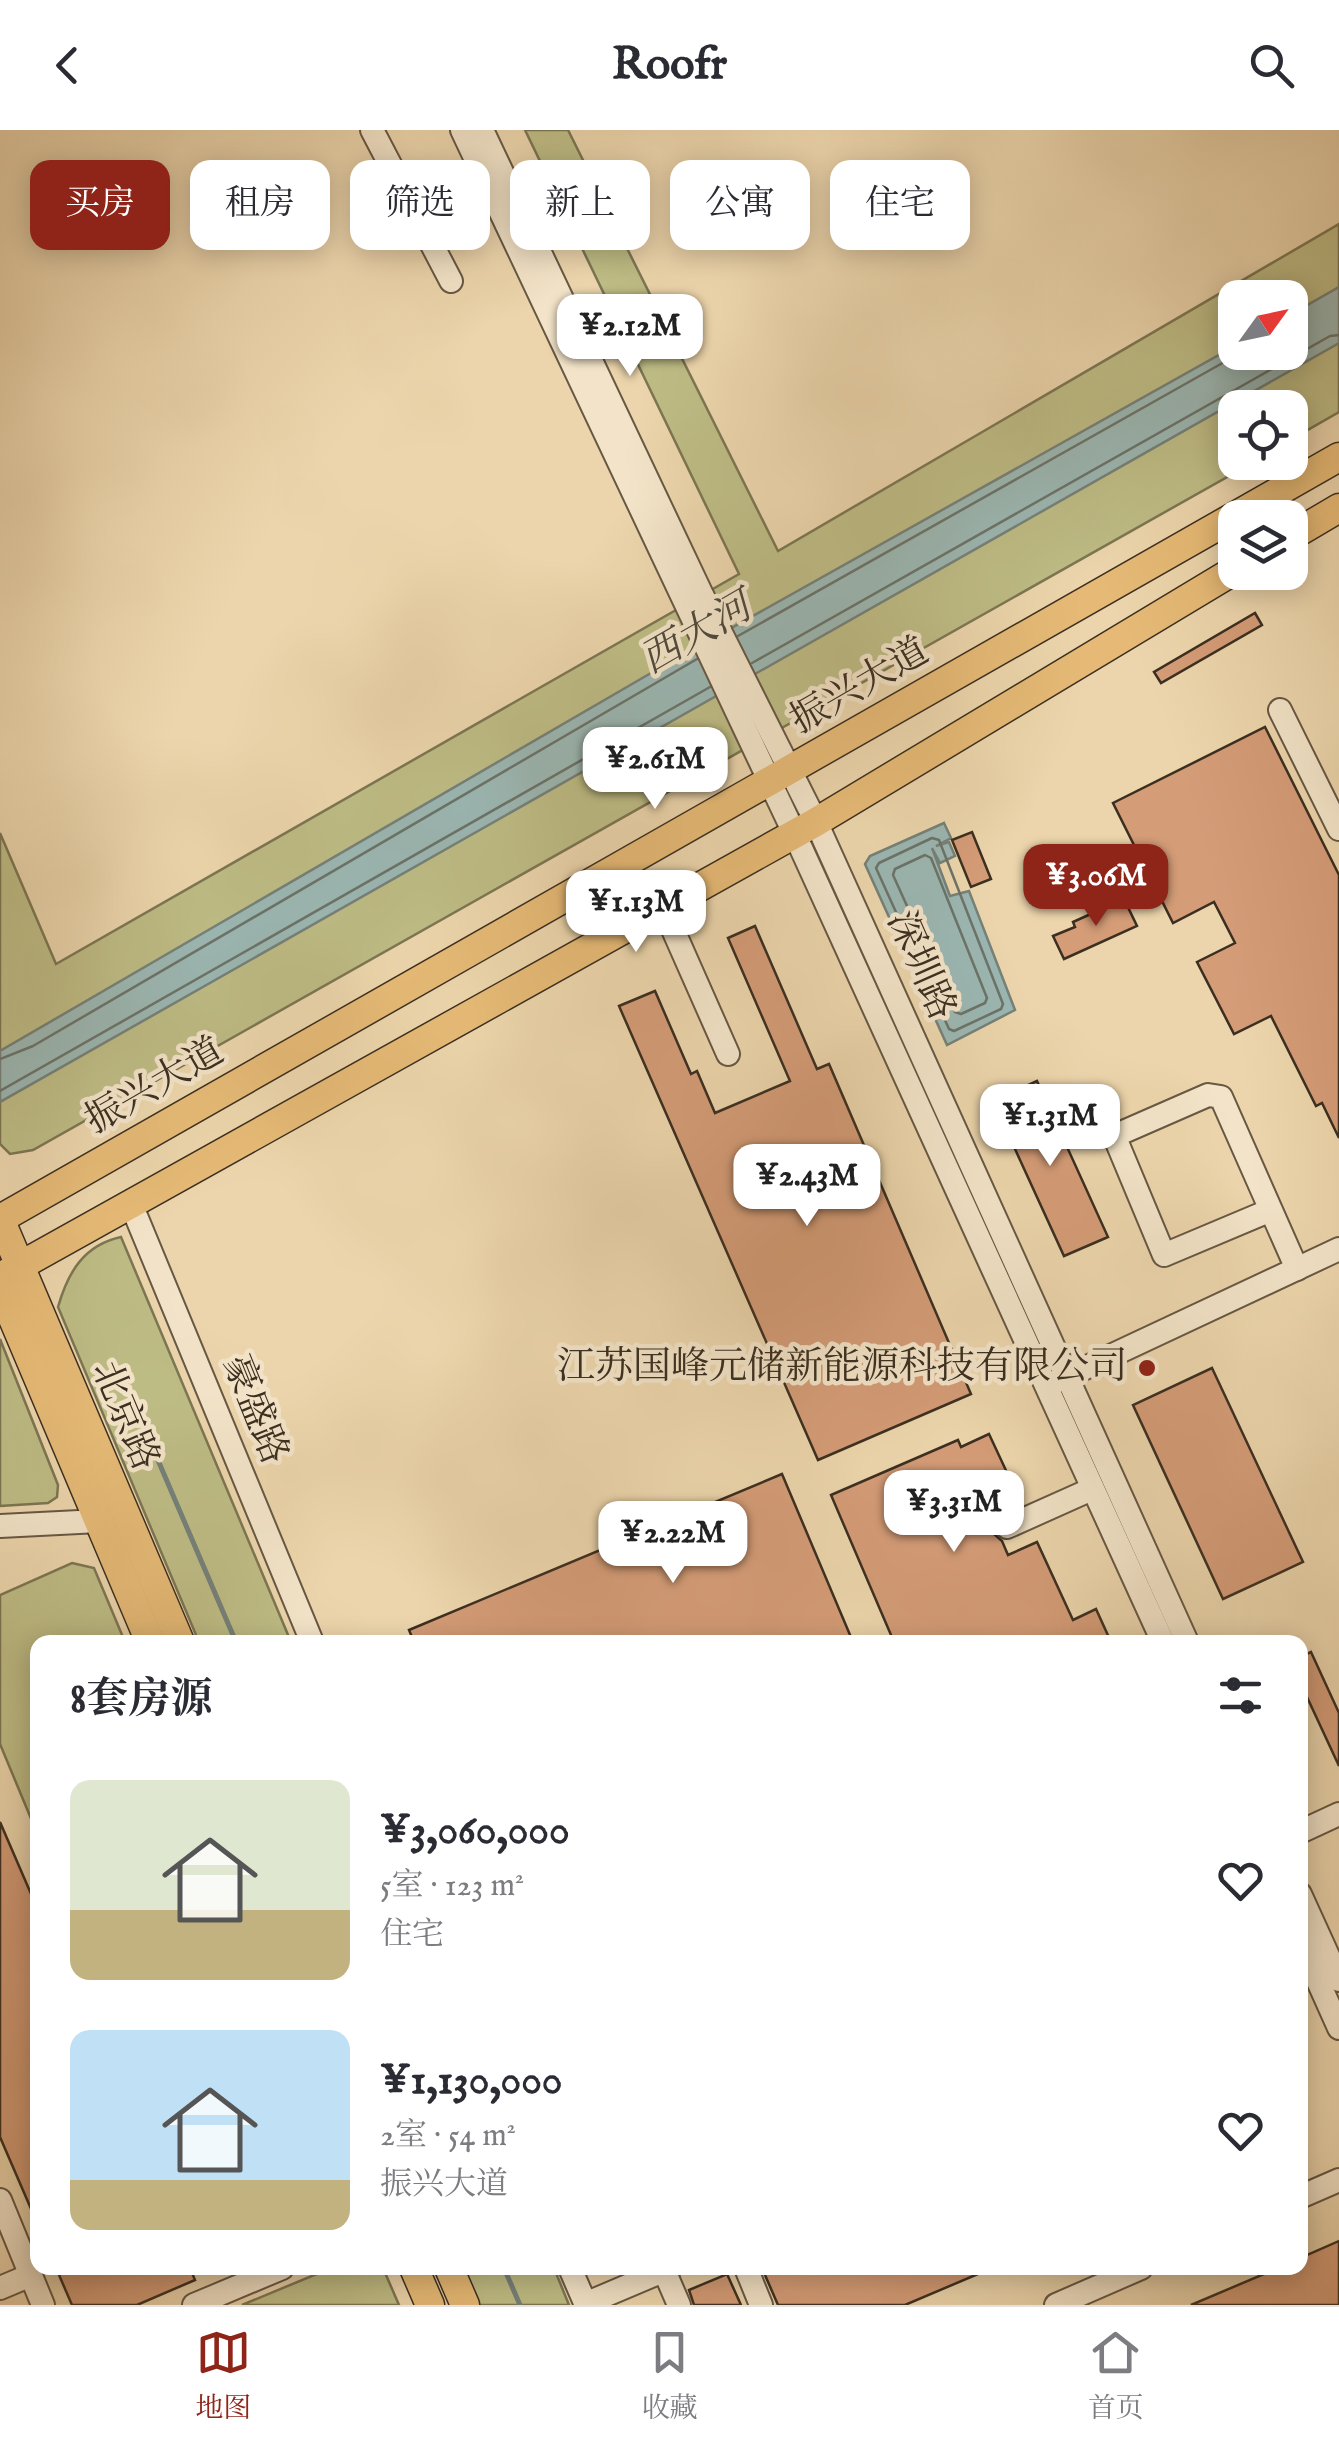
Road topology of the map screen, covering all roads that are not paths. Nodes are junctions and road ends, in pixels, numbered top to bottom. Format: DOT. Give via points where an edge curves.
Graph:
graph roads {
  1 [pos="372,130"];
  2 [pos="462,130"];
  3 [pos="482,130"];
  4 [pos="451,281"];
  5 [pos="1339,457"];
  6 [pos="1339,508"];
  7 [pos="1308,526"];
  8 [pos="1218,580"];
  9 [pos="696,605"];
  10 [pos="1280,710"];
  11 [pos="779,775"];
  12 [pos="806,828"];
  13 [pos="1339,829"];
  14 [pos="663,908"];
  15 [pos="728,1054"];
  16 [pos="131,1204"];
  17 [pos="1270,1210"];
  18 [pos="0,1219"];
  19 [pos="1339,1250"];
  20 [pos="1296,1269"];
  21 [pos="6,1278"];
  22 [pos="1056,1382"];
  23 [pos="1092,1489"];
  24 [pos="98,1521"];
  25 [pos="0,1526"];
  26 [pos="1008,1528"];
  27 [pos="147,1635"];
  28 [pos="177,1635"];
  29 [pos="309,1635"];
  30 [pos="1160,1635"];
  31 [pos="1183,1635"];
  32 [pos="1339,1814"];
  33 [pos="1308,1828"];
  34 [pos="1308,1912"];
  35 [pos="1308,1959"];
  36 [pos="1339,1980"];
  37 [pos="1339,2028"];
  38 [pos="1339,2180"];
  39 [pos="1308,2194"];
  40 [pos="0,2200"];
  41 [pos="30,2273"];
  42 [pos="31,2275"];
  43 [pos="265,2275"];
  44 [pos="417,2275"];
  45 [pos="452,2275"];
  46 [pos="573,2275"];
  47 [pos="651,2275"];
  48 [pos="668,2275"];
  49 [pos="749,2275"];
  50 [pos="1124,2275"];
  51 [pos="0,2288"];
  52 [pos="43,2305"];
  53 [pos="194,2305"];
  54 [pos="430,2305"];
  55 [pos="465,2305"];
  56 [pos="586,2305"];
  57 [pos="679,2305"];
  58 [pos="761,2305"];
  59 [pos="1056,2305"];
  1 -- 4 [label="street"];
  2 -- 9 [label="street"];
  3 -- 9 [label="street"];
  5 -- 11 [label="main road, 振兴大道"];
  6 -- 7 [label="main road"];
  8 -- 12 [label="main road"];
  9 -- 11 [label="street, 深圳路"];
  10 -- 13 [label="street"];
  11 -- 12 [label="street, 深圳路"];
  11 -- 18 [label="main road, 振兴大道"];
  12 -- 14 [label="main road"];
  12 -- 22 [label="street, 深圳路"];
  14 -- 15 [label="street"];
  14 -- 16 [label="main road"];
  16 -- 21 [label="main road"];
  16 -- 29 [label="street, 豪盛路"];
  17 -- 17 [label="street" via="1217,1095 1116,1140 1164,1256"];
  17 -- 20 [label="street"];
  18 -- 21 [label="main road, 北京路"];
  19 -- 20 [label="street"];
  20 -- 22 [label="street"];
  21 -- 24 [label="main road, 北京路"];
  21 -- 28 [label="main road, 北京路"];
  22 -- 23 [label="street, 深圳路"];
  22 -- 31 [label="street, 深圳路"];
  23 -- 26 [label="street"];
  23 -- 30 [label="street, 深圳路"];
  24 -- 25 [label="street"];
  24 -- 27 [label="main road, 北京路"];
  32 -- 33 [label="street"];
  34 -- 36 [label="street"];
  35 -- 37 [label="street"];
  38 -- 39 [label="street"];
  40 -- 41 [label="street"];
  42 -- 51 [label="street"];
  42 -- 52 [label="street"];
  43 -- 53 [label="street"];
  44 -- 54 [label="main road"];
  45 -- 55 [label="main road"];
  46 -- 56 [label="street"];
  47 -- 56 [label="street"];
  48 -- 57 [label="street"];
  49 -- 58 [label="street"];
  50 -- 59 [label="street"];
}
